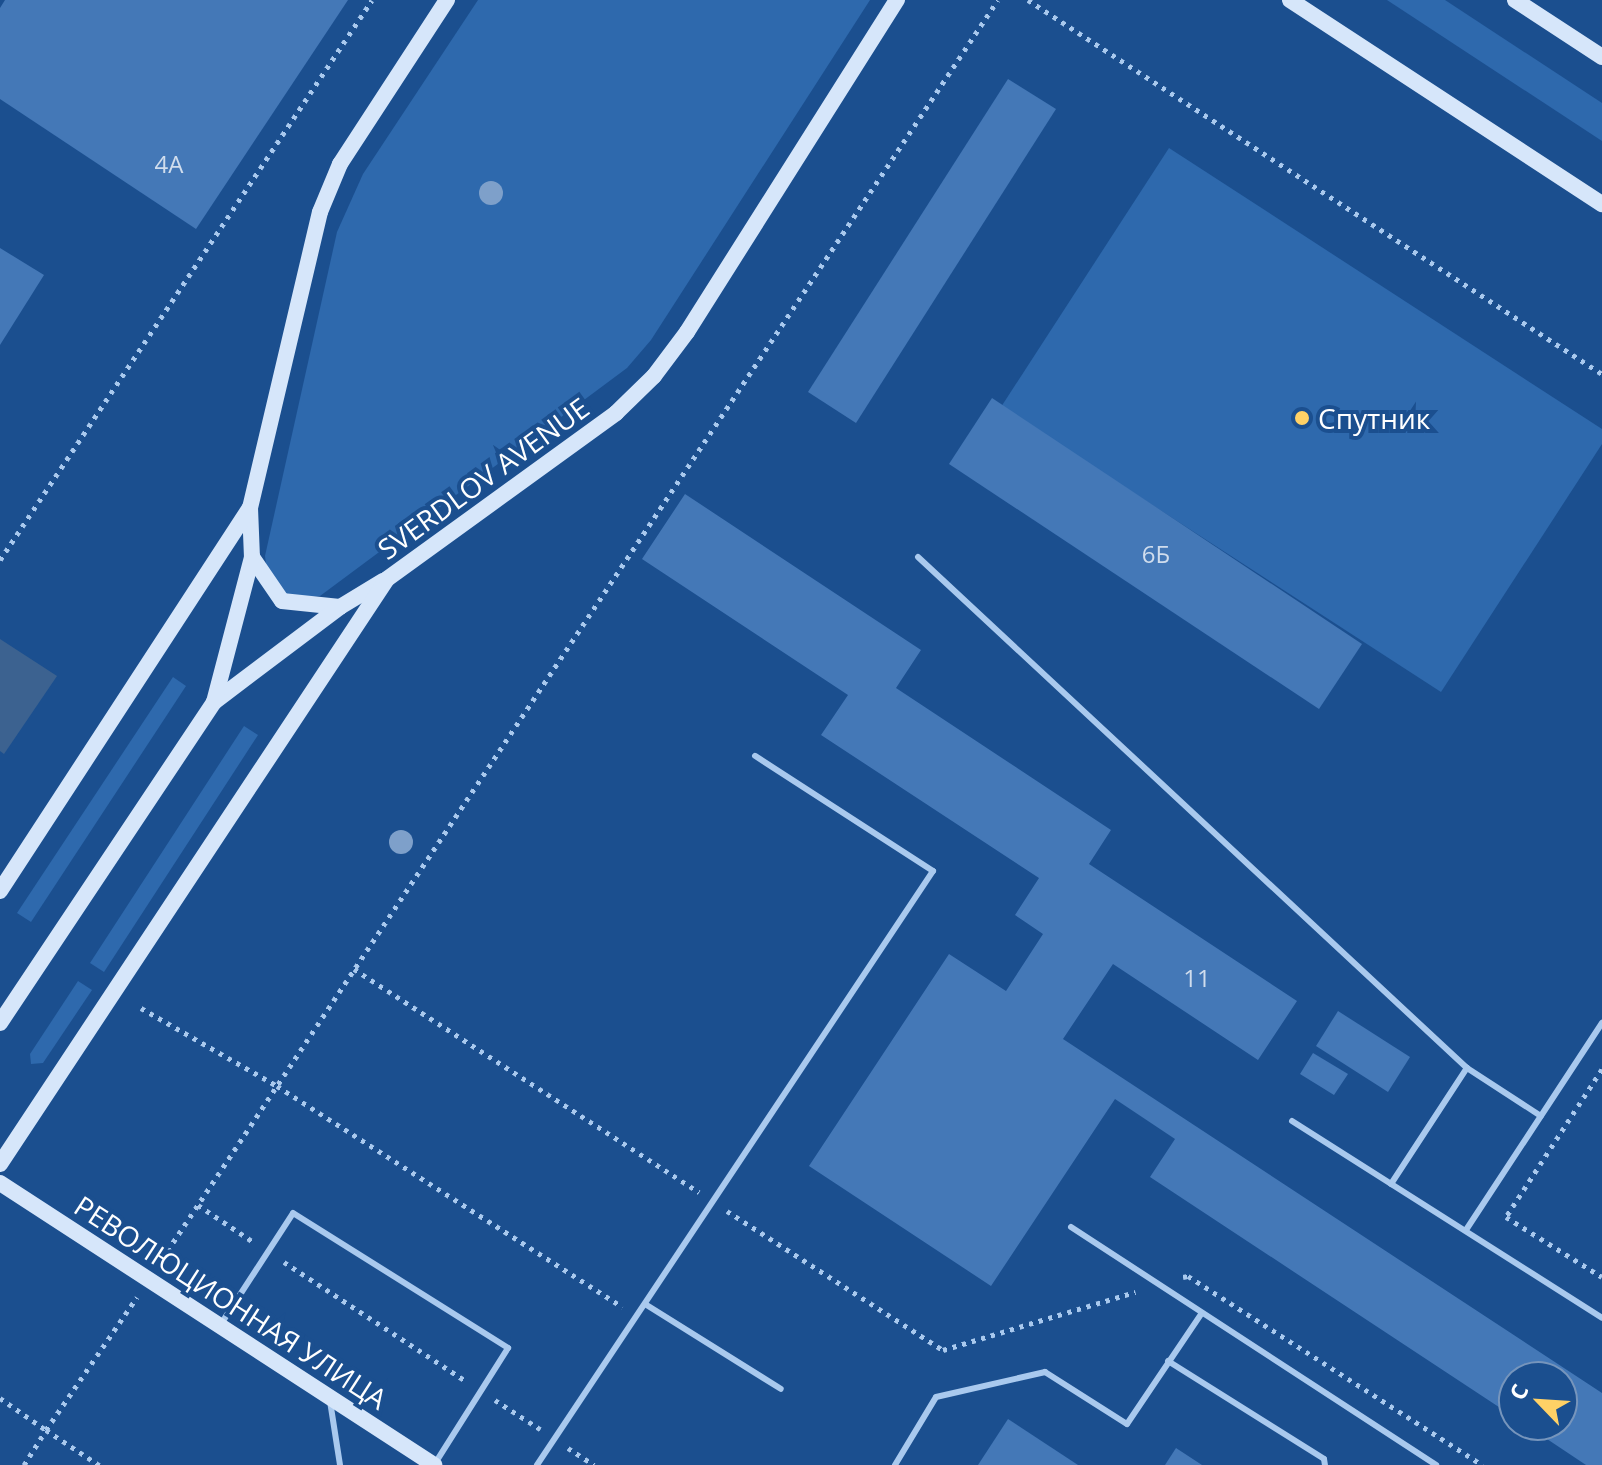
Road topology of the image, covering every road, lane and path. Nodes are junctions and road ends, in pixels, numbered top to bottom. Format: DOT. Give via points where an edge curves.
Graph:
graph roads {
  1 [pos="372,0"];
  2 [pos="447,0"];
  3 [pos="897,0"];
  4 [pos="998,0"];
  5 [pos="1028,0"];
  6 [pos="1290,0"];
  7 [pos="1515,0"];
  8 [pos="1602,57"];
  9 [pos="1602,204"];
  10 [pos="1602,374"];
  11 [pos="250,508"];
  12 [pos="252,557"];
  13 [pos="918,557"];
  14 [pos="0,560"];
  15 [pos="387,579"];
  16 [pos="340,607"];
  17 [pos="214,702"];
  18 [pos="755,756"];
  19 [pos="0,891"];
  20 [pos="354,969"];
  21 [pos="141,1008"];
  22 [pos="0,1023"];
  23 [pos="1602,1023"];
  24 [pos="1467,1068"];
  25 [pos="1602,1069"];
  26 [pos="277,1086"];
  27 [pos="1541,1116"];
  28 [pos="1292,1121"];
  29 [pos="0,1164"];
  30 [pos="0,1183"];
  31 [pos="1391,1184"];
  32 [pos="713,1201"];
  33 [pos="198,1205"];
  34 [pos="1071,1227"];
  35 [pos="1466,1230"];
  36 [pos="268,1251"];
  37 [pos="1602,1277"];
  38 [pos="149,1279"];
  39 [pos="1160,1284"];
  40 [pos="645,1304"];
  41 [pos="1202,1313"];
  42 [pos="636,1317"];
  43 [pos="1602,1318"];
  44 [pos="220,1326"];
  45 [pos="1168,1361"];
  46 [pos="781,1389"];
  47 [pos="481,1391"];
  48 [pos="0,1398"];
  49 [pos="329,1398"];
  50 [pos="46,1430"];
  51 [pos="555,1439"];
  52 [pos="24,1465"];
  53 [pos="99,1465"];
  54 [pos="340,1465"];
  55 [pos="434,1465"];
  56 [pos="537,1465"];
  57 [pos="594,1465"];
  58 [pos="895,1465"];
  59 [pos="1325,1465"];
  60 [pos="1436,1465"];
  61 [pos="1482,1465"];
  1 -- 14 [label="path"];
  2 -- 11 [label="main road" via="340,164 320,212"];
  3 -- 15 [label="main road, SVERDLOV AVENUE" via="654,376 616,413"];
  4 -- 20 [label="path"];
  5 -- 10 [label="path"];
  6 -- 9 [label="main road"];
  7 -- 8 [label="main road"];
  11 -- 12 [label="main road"];
  11 -- 19 [label="main road"];
  12 -- 16 [label="main road" via="282,601"];
  12 -- 17 [label="main road"];
  13 -- 24 [label="lane"];
  15 -- 16 [label="main road"];
  15 -- 29 [label="main road, SVERDLOV AVENUE"];
  16 -- 17 [label="main road"];
  17 -- 22 [label="main road"];
  18 -- 32 [label="lane" via="933,871"];
  20 -- 26 [label="path"];
  20 -- 32 [label="path"];
  21 -- 26 [label="path"];
  23 -- 27 [label="lane"];
  24 -- 27 [label="lane"];
  24 -- 31 [label="lane"];
  25 -- 37 [label="path" via="1506,1217"];
  26 -- 33 [label="path"];
  26 -- 42 [label="path"];
  27 -- 35 [label="lane"];
  28 -- 31 [label="lane"];
  30 -- 38 [label="main road, РЕВОЛЮЦИОННАЯ УЛИЦА"];
  31 -- 35 [label="lane"];
  32 -- 39 [label="path" via="943,1350"];
  32 -- 40 [label="lane"];
  33 -- 36 [label="path"];
  33 -- 38 [label="path"];
  34 -- 39 [label="lane"];
  35 -- 43 [label="lane"];
  36 -- 44 [label="lane"];
  36 -- 47 [label="path"];
  36 -- 47 [label="lane" via="293,1213 508,1348"];
  38 -- 44 [label="main road, РЕВОЛЮЦИОННАЯ УЛИЦА"];
  38 -- 50 [label="path"];
  39 -- 41 [label="lane"];
  39 -- 61 [label="path" via="1188,1276"];
  40 -- 42 [label="lane"];
  40 -- 46 [label="lane"];
  41 -- 45 [label="lane"];
  41 -- 60 [label="lane"];
  42 -- 51 [label="lane"];
  44 -- 49 [label="main road, РЕВОЛЮЦИОННАЯ УЛИЦА"];
  45 -- 58 [label="lane" via="1127,1424 1045,1372 936,1397"];
  45 -- 59 [label="lane" via="1324,1459"];
  47 -- 51 [label="path"];
  47 -- 55 [label="lane"];
  48 -- 50 [label="path"];
  49 -- 54 [label="lane"];
  49 -- 55 [label="main road, РЕВОЛЮЦИОННАЯ УЛИЦА"];
  50 -- 52 [label="path"];
  50 -- 53 [label="path"];
  51 -- 56 [label="lane"];
  51 -- 57 [label="path"];
}
